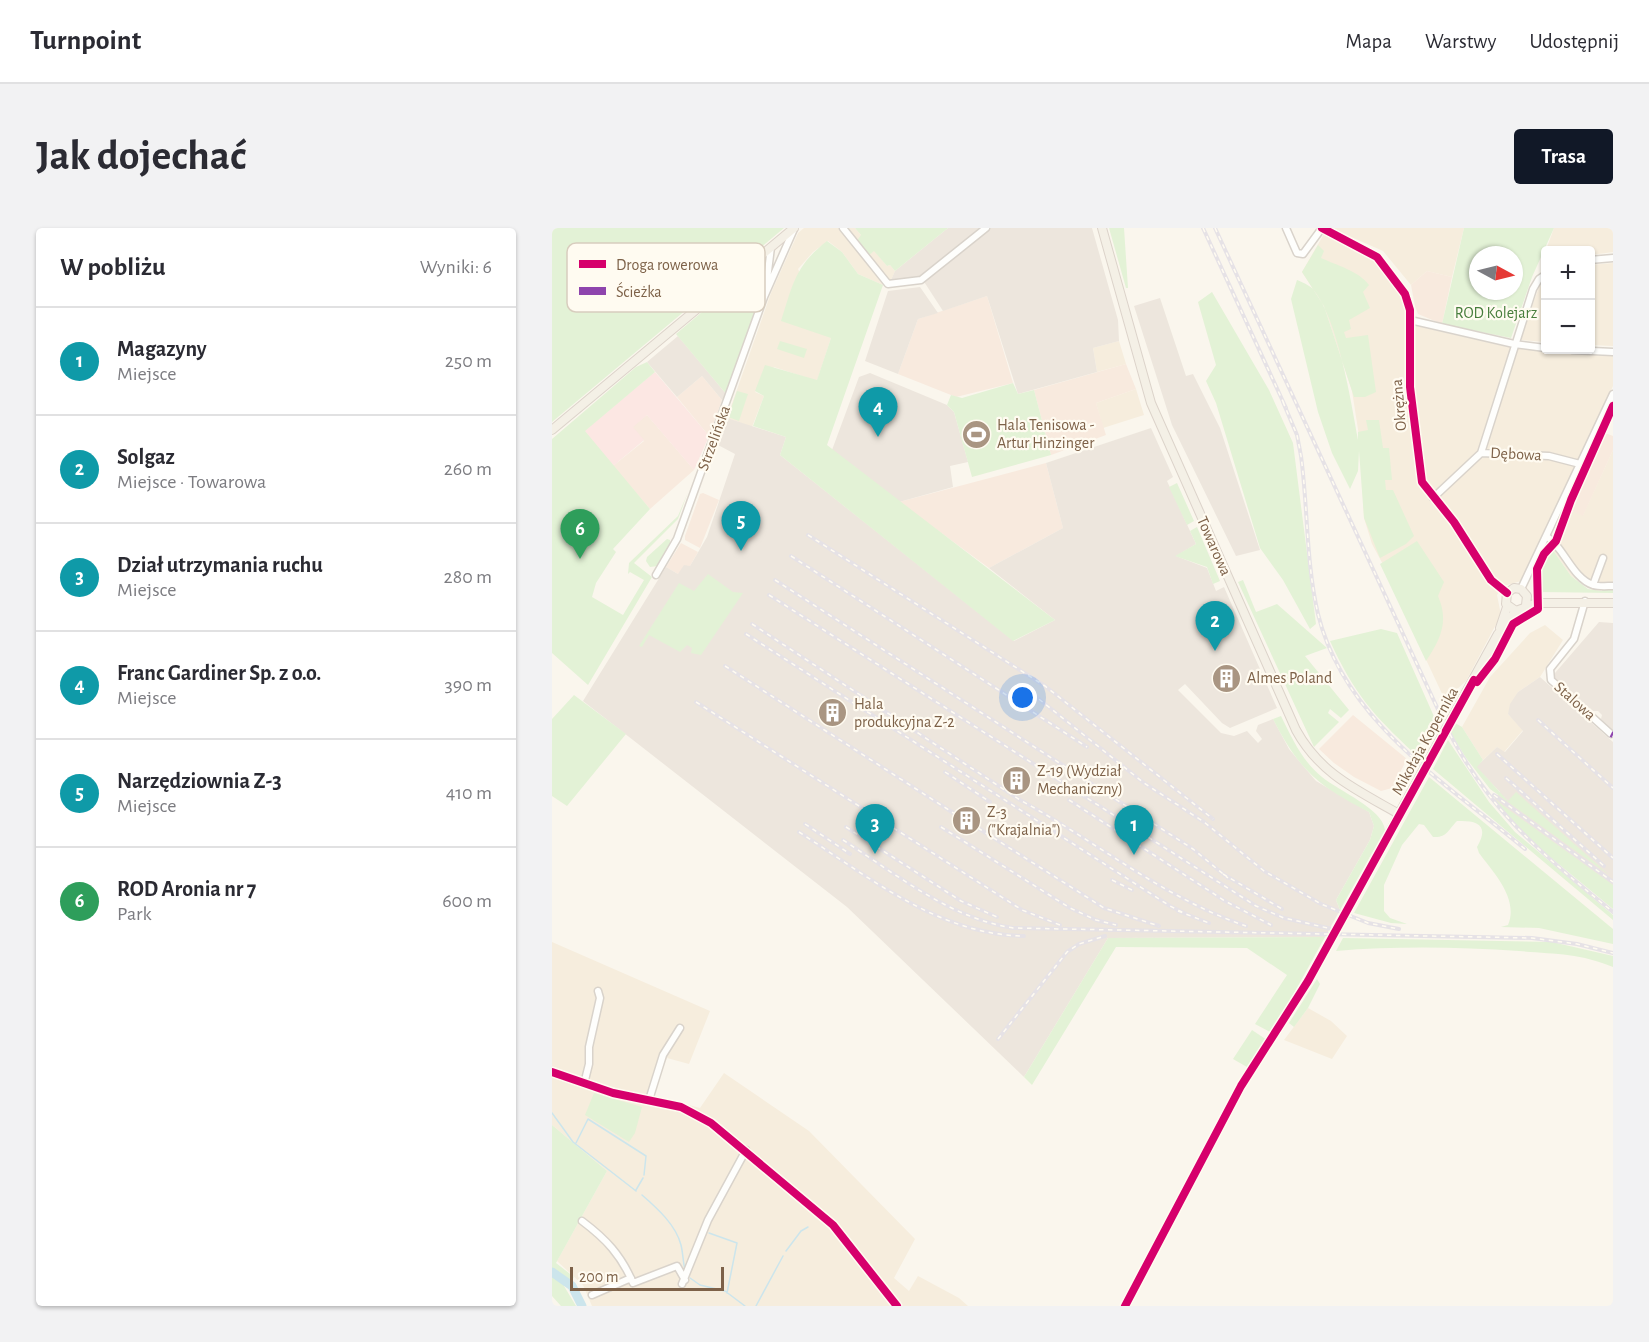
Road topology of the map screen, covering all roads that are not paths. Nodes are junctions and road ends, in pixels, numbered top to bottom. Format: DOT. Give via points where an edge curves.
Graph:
graph roads {
  1 [pos="794,228"];
  2 [pos="843,228"];
  3 [pos="986,228"];
  4 [pos="1102,228"];
  5 [pos="1286,228"];
  6 [pos="1322,228"];
  7 [pos="771,247"];
  8 [pos="765,252"];
  9 [pos="782,258"];
  10 [pos="1613,258"];
  11 [pos="1595,260"];
  12 [pos="765,265"];
  13 [pos="769,268"];
  14 [pos="1541,278"];
  15 [pos="765,291"];
  16 [pos="765,295"];
  17 [pos="693,312"];
  18 [pos="759,312"];
  19 [pos="1410,320"];
  20 [pos="1514,344"];
  21 [pos="1541,347"];
  22 [pos="1595,351"];
  23 [pos="1613,352"];
  24 [pos="1613,394"];
  25 [pos="552,430"];
  26 [pos="1481,453"];
  27 [pos="1580,464"];
  28 [pos="1433,498"];
  29 [pos="1546,536"];
  30 [pos="1603,558"];
  31 [pos="656,575"];
  32 [pos="1593,585"];
  33 [pos="1613,586"];
  34 [pos="1524,592"];
  35 [pos="1507,593"];
  36 [pos="1562,601"];
  37 [pos="1585,601"];
  38 [pos="1613,603"];
  39 [pos="1526,605"];
  40 [pos="1508,606"];
  41 [pos="1516,611"];
  42 [pos="1498,634"];
  43 [pos="1611,734"];
  44 [pos="1399,814"];
  45 [pos="598,991"];
  46 [pos="680,1028"];
  47 [pos="552,1072"];
  48 [pos="584,1084"];
  49 [pos="649,1100"];
  50 [pos="746,1150"];
  51 [pos="582,1221"];
  52 [pos="631,1278"];
  53 [pos="592,1294"];
  54 [pos="897,1306"];
  55 [pos="1125,1306"];
  1 -- 7 [label="main road"];
  1 -- 9 [label="street, Strzelińska"];
  2 -- 3 [label="street" via="888,284 921,280"];
  4 -- 44 [label="main road, Towarowa" via="1151,403 1296,730 1322,766"];
  5 -- 6 [label="street" via="1297,253 1303,254"];
  6 -- 19 [label="street, Okrężna" via="1377,257 1405,294"];
  7 -- 8 [label="main road"];
  7 -- 9 [label="street"];
  7 -- 13 [label="street, Strzelińska"];
  9 -- 16 [label="street, Strzelińska"];
  10 -- 11 [label="street"];
  12 -- 13 [label="street"];
  13 -- 15 [label="street, Strzelińska"];
  14 -- 20 [label="street" via="1535,283"];
  17 -- 25 [label="main road"];
  18 -- 31 [label="street, Strzelińska" via="677,539"];
  19 -- 20 [label="street"];
  19 -- 28 [label="street, Okrężna" via="1409,365 1417,460 1422,482"];
  20 -- 21 [label="street"];
  20 -- 26 [label="street"];
  22 -- 23 [label="street"];
  24 -- 27 [label="street"];
  26 -- 27 [label="street, Dębowa" via="1549,456"];
  26 -- 28 [label="street, Dębowa"];
  27 -- 29 [label="street"];
  28 -- 35 [label="street, Okrężna" via="1454,522 1491,580"];
  29 -- 32 [label="street" via="1556,541 1581,577"];
  29 -- 34 [label="street"];
  30 -- 32 [label="street"];
  32 -- 33 [label="street"];
  34 -- 35 [label="main road" via="1514,588"];
  34 -- 36 [label="main road"];
  34 -- 39 [label="main road"];
  35 -- 40 [label="main road"];
  36 -- 37 [label="main road"];
  36 -- 39 [label="main road"];
  37 -- 38 [label="main road"];
  37 -- 43 [label="street, Stalowa" via="1574,639 1549,674"];
  39 -- 41 [label="main road"];
  40 -- 41 [label="main road"];
  40 -- 42 [label="main road, Mikołaja Kopernika"];
  41 -- 42 [label="main road, Mikołaja Kopernika"];
  42 -- 44 [label="main road, Mikołaja Kopernika"];
  44 -- 55 [label="street" via="1308,981 1241,1086"];
  45 -- 48 [label="street" via="600,998"];
  46 -- 49 [label="street" via="663,1055"];
  47 -- 48 [label="street"];
  48 -- 49 [label="street"];
  49 -- 50 [label="street" via="698,1116"];
  50 -- 52 [label="street" via="708,1220 683,1282 677,1266 633,1283"];
  50 -- 54 [label="street" via="833,1226"];
  51 -- 52 [label="street" via="609,1242 625,1262"];
  52 -- 53 [label="street"];
}
